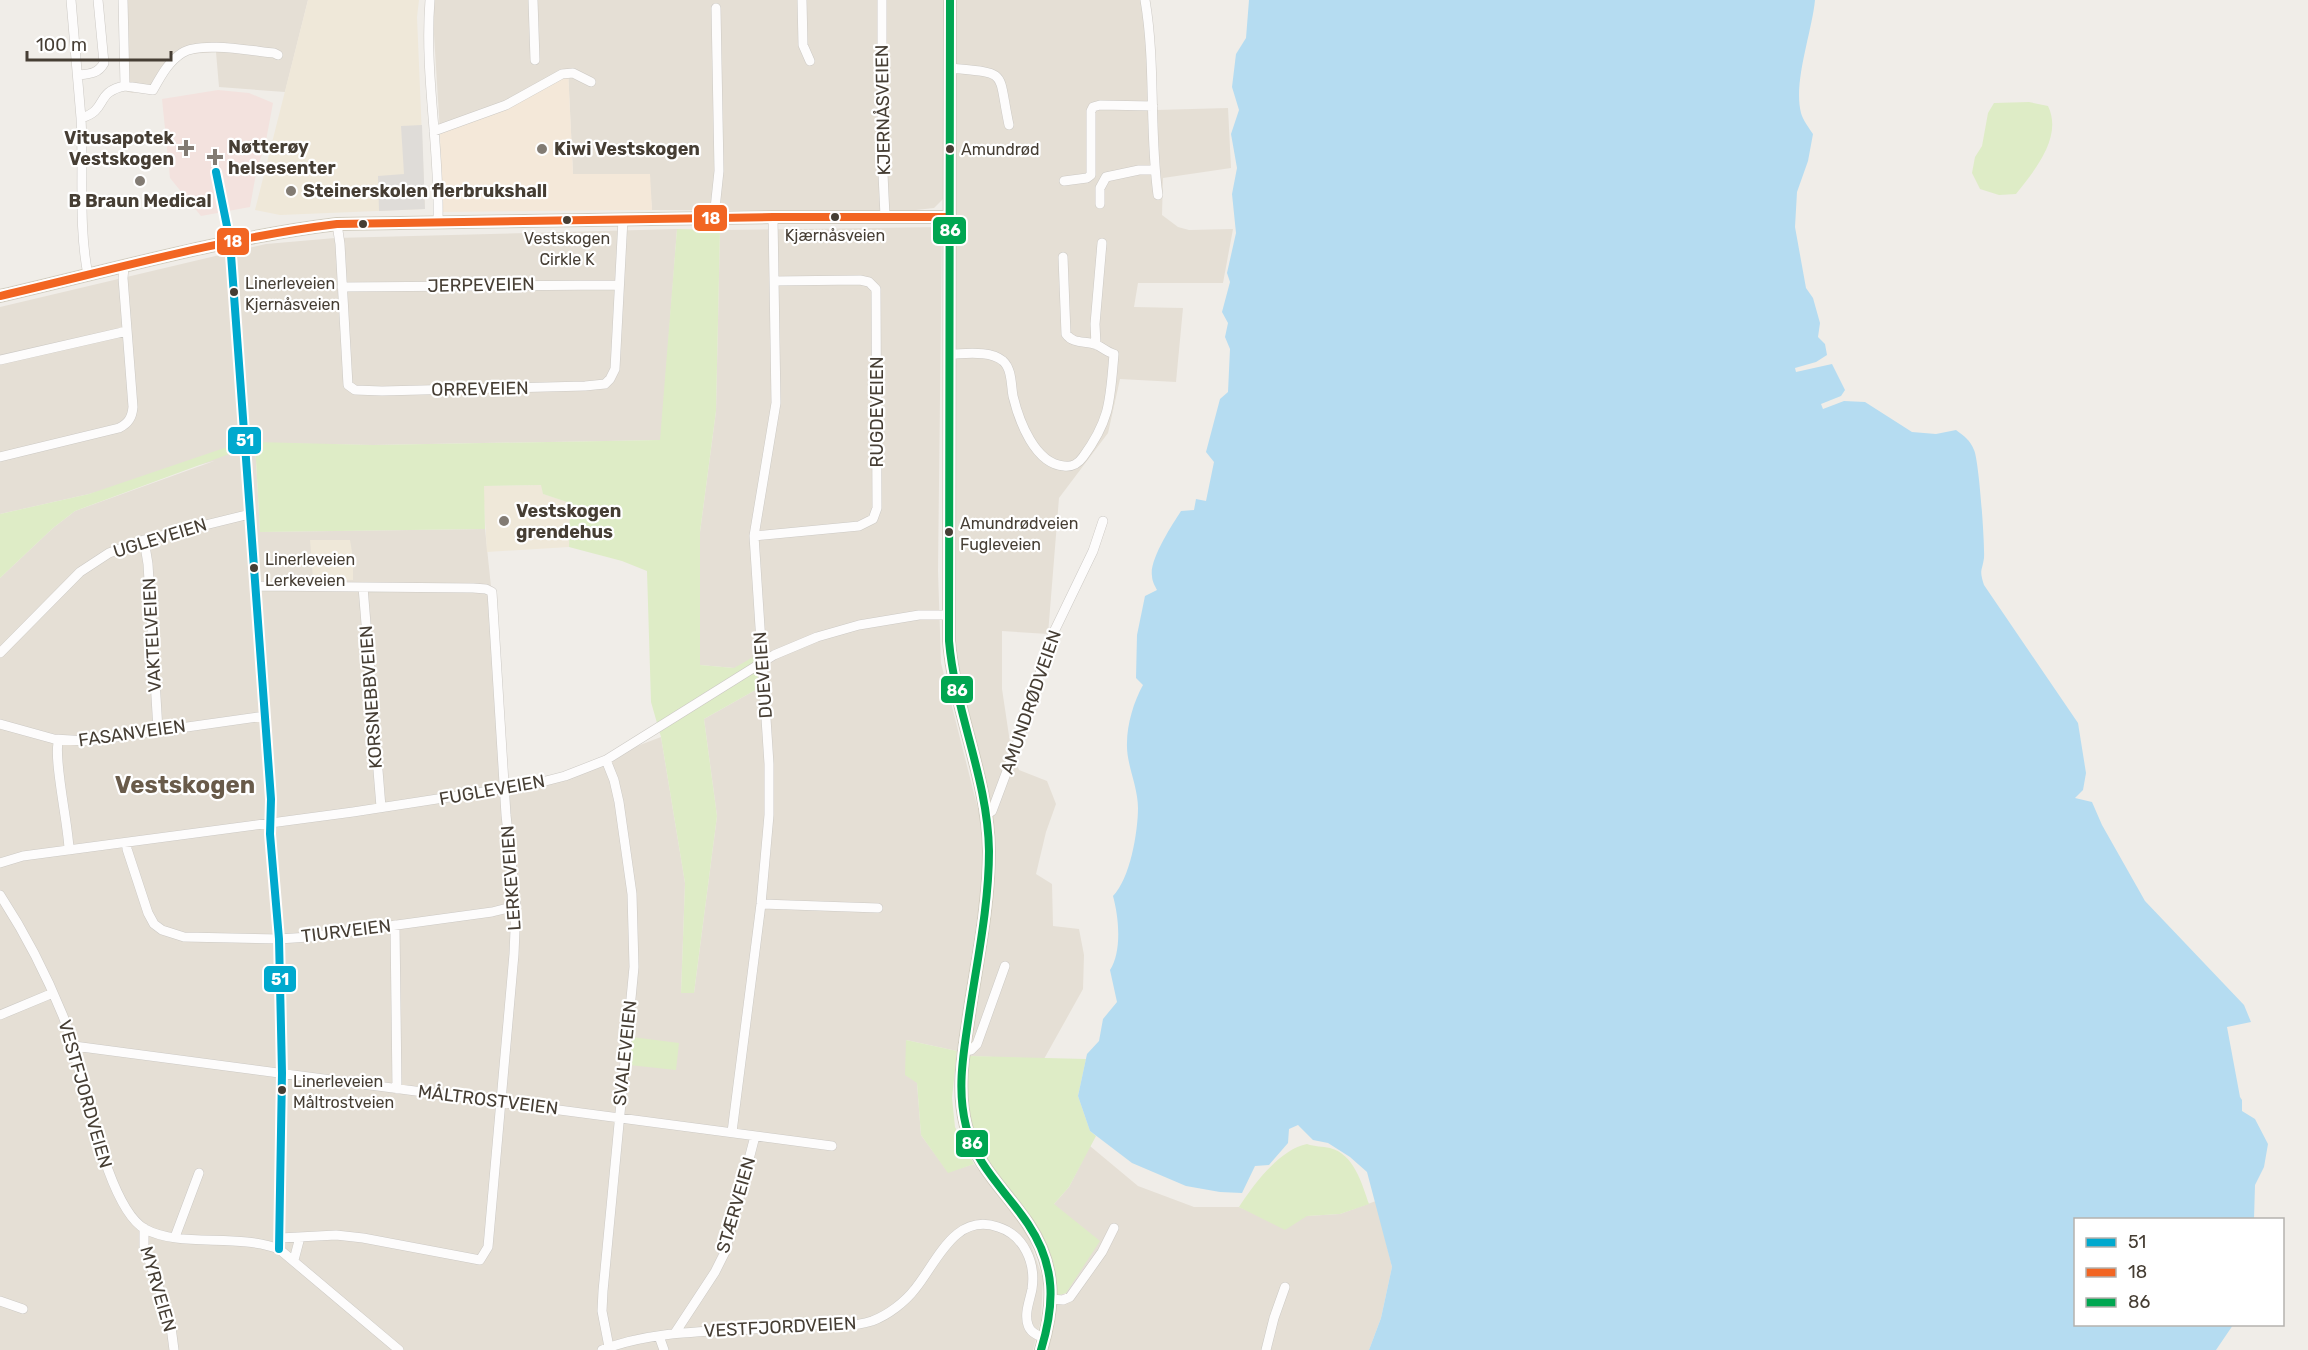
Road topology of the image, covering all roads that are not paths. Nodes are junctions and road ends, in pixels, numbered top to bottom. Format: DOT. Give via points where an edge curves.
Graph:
graph roads {
  1 [pos="71,0"];
  2 [pos="98,0"];
  3 [pos="123,0"];
  4 [pos="430,0"];
  5 [pos="533,0"];
  6 [pos="802,0"];
  7 [pos="950,0"];
  8 [pos="1145,0"];
  9 [pos="882,2"];
  10 [pos="716,8"];
  11 [pos="278,55"];
  12 [pos="535,60"];
  13 [pos="810,61"];
  14 [pos="950,68"];
  15 [pos="78,75"];
  16 [pos="591,82"];
  17 [pos="125,86"];
  18 [pos="1153,106"];
  19 [pos="81,118"];
  20 [pos="1009,125"];
  21 [pos="434,131"];
  22 [pos="1155,170"];
  23 [pos="216,172"];
  24 [pos="1064,181"];
  25 [pos="1158,195"];
  26 [pos="1100,204"];
  27 [pos="885,216"];
  28 [pos="773,217"];
  29 [pos="950,217"];
  30 [pos="714,218"];
  31 [pos="623,219"];
  32 [pos="438,221"];
  33 [pos="337,224"];
  34 [pos="230,241"];
  35 [pos="1102,243"];
  36 [pos="1063,257"];
  37 [pos="124,267"];
  38 [pos="88,275"];
  39 [pos="774,281"];
  40 [pos="619,285"];
  41 [pos="342,287"];
  42 [pos="0,296"];
  43 [pos="128,331"];
  44 [pos="1096,345"];
  45 [pos="949,354"];
  46 [pos="0,360"];
  47 [pos="0,457"];
  48 [pos="250,514"];
  49 [pos="1103,520"];
  50 [pos="754,536"];
  51 [pos="144,540"];
  52 [pos="256,586"];
  53 [pos="363,587"];
  54 [pos="949,615"];
  55 [pos="0,653"];
  56 [pos="762,661"];
  57 [pos="265,716"];
  58 [pos="0,724"];
  59 [pos="158,730"];
  60 [pos="59,740"];
  61 [pos="606,760"];
  62 [pos="504,790"];
  63 [pos="381,807"];
  64 [pos="986,815"];
  65 [pos="271,823"];
  66 [pos="127,844"];
  67 [pos="69,850"];
  68 [pos="0,863"];
  69 [pos="0,895"];
  70 [pos="761,904"];
  71 [pos="516,906"];
  72 [pos="878,908"];
  73 [pos="395,925"];
  74 [pos="279,939"];
  75 [pos="1005,966"];
  76 [pos="53,993"];
  77 [pos="0,1015"];
  78 [pos="74,1046"];
  79 [pos="964,1051"];
  80 [pos="282,1073"];
  81 [pos="397,1089"];
  82 [pos="500,1102"];
  83 [pos="618,1117"];
  84 [pos="732,1132"];
  85 [pos="755,1136"];
  86 [pos="832,1146"];
  87 [pos="199,1173"];
  88 [pos="144,1228"];
  89 [pos="1114,1228"];
  90 [pos="175,1237"];
  91 [pos="300,1237"];
  92 [pos="280,1238"];
  93 [pos="279,1249"];
  94 [pos="294,1260"];
  95 [pos="1285,1287"];
  96 [pos="1052,1299"];
  97 [pos="0,1301"];
  98 [pos="23,1309"];
  99 [pos="675,1333"];
  100 [pos="659,1336"];
  101 [pos="1043,1344"];
  102 [pos="606,1349"];
  103 [pos="174,1350"];
  104 [pos="399,1350"];
  105 [pos="664,1350"];
  106 [pos="1266,1350"];
  1 -- 15 [label="street"];
  2 -- 15 [label="street" via="104,63 95,73"];
  3 -- 17 [label="street"];
  4 -- 21 [label="street"];
  5 -- 12 [label="street"];
  6 -- 13 [label="street" via="803,45"];
  7 -- 14 [label="main road, AMUNDRØDVEIEN"];
  8 -- 18 [label="street"];
  9 -- 27 [label="street, KJERNÅSVEIEN"];
  10 -- 30 [label="street" via="719,171"];
  11 -- 17 [label="street" via="189,49 168,66 153,90"];
  14 -- 20 [label="street" via="987,71 998,76"];
  14 -- 29 [label="main road, AMUNDRØDVEIEN"];
  15 -- 19 [label="street"];
  16 -- 21 [label="street" via="573,73 562,74 506,105"];
  17 -- 19 [label="street" via="113,88 99,109"];
  18 -- 22 [label="street"];
  18 -- 24 [label="street" via="1093,107 1091,175"];
  19 -- 38 [label="street" via="82,235"];
  21 -- 32 [label="street"];
  22 -- 25 [label="street"];
  22 -- 26 [label="street" via="1106,177 1100,188"];
  23 -- 34 [label="street"];
  27 -- 28 [label="main road"];
  27 -- 29 [label="main road"];
  28 -- 30 [label="main road"];
  28 -- 39 [label="street, DUEVEIEN"];
  29 -- 45 [label="main road, AMUNDRØDVEIEN"];
  30 -- 31 [label="main road"];
  31 -- 32 [label="main road"];
  31 -- 40 [label="street, ORREVEIEN"];
  32 -- 33 [label="main road"];
  33 -- 34 [label="main road"];
  33 -- 41 [label="street, ORREVEIEN"];
  34 -- 37 [label="main road"];
  34 -- 48 [label="street"];
  35 -- 44 [label="street"];
  36 -- 44 [label="street" via="1066,334 1072,341"];
  37 -- 38 [label="main road"];
  37 -- 43 [label="street"];
  38 -- 42 [label="main road"];
  39 -- 50 [label="street, DUEVEIEN" via="776,409"];
  39 -- 50 [label="street, RUGDEVEIEN" via="860,280 876,289 877,508 873,519 859,526"];
  40 -- 41 [label="street, JERPEVEIEN"];
  40 -- 41 [label="street, ORREVEIEN" via="615,369 605,384 382,391 355,390 347,383"];
  43 -- 46 [label="street"];
  43 -- 47 [label="street" via="133,407 127,424"];
  44 -- 45 [label="street" via="1114,354 1108,410 1096,439 1079,463 1069,467 1054,466 1038,451 1020,415 1002,360 986,355"];
  45 -- 54 [label="main road, AMUNDRØDVEIEN"];
  48 -- 51 [label="street, UGLEVEIEN"];
  48 -- 52 [label="street"];
  49 -- 64 [label="street, AMUNDRØDVEIEN" via="1093,551 1050,640 1023,728 992,811"];
  50 -- 56 [label="street, DUEVEIEN"];
  51 -- 55 [label="street, UGLEVEIEN" via="109,553 80,572"];
  51 -- 59 [label="street, VAKTELVEIEN"];
  52 -- 53 [label="street, LERKEVEIEN"];
  52 -- 57 [label="street"];
  53 -- 62 [label="street, LERKEVEIEN" via="473,588 492,592"];
  53 -- 63 [label="street, KORSNEBBVEIEN"];
  54 -- 56 [label="street, FUGLEVEIEN" via="919,615 859,625"];
  54 -- 64 [label="main road, AMUNDRØDVEIEN" via="954,679"];
  56 -- 61 [label="street, FUGLEVEIEN"];
  56 -- 70 [label="street, DUEVEIEN" via="770,798"];
  57 -- 59 [label="street, FASANVEIEN"];
  57 -- 65 [label="street"];
  58 -- 60 [label="street, FASANVEIEN"];
  59 -- 60 [label="street, FASANVEIEN" via="88,741"];
  60 -- 67 [label="street" via="56,752"];
  61 -- 62 [label="street, FUGLEVEIEN" via="565,776"];
  61 -- 83 [label="street, SVALEVEIEN" via="619,802 633,909 632,989"];
  62 -- 63 [label="street, FUGLEVEIEN"];
  62 -- 71 [label="street, LERKEVEIEN"];
  63 -- 65 [label="street, FUGLEVEIEN"];
  64 -- 79 [label="main road, AMUNDRØDVEIEN" via="987,875"];
  65 -- 66 [label="street, FUGLEVEIEN"];
  65 -- 74 [label="street"];
  66 -- 67 [label="street, FUGLEVEIEN"];
  66 -- 74 [label="street, TIURVEIEN" via="148,913 162,930 184,937"];
  67 -- 68 [label="street, FUGLEVEIEN"];
  69 -- 76 [label="street, VESTFJORDVEIEN"];
  70 -- 72 [label="street"];
  70 -- 84 [label="street, DUEVEIEN"];
  71 -- 73 [label="street, TIURVEIEN"];
  71 -- 82 [label="street, LERKEVEIEN"];
  73 -- 74 [label="street, TIURVEIEN"];
  73 -- 81 [label="street"];
  74 -- 80 [label="street"];
  75 -- 79 [label="street" via="977,1044"];
  76 -- 77 [label="street"];
  76 -- 78 [label="street, VESTFJORDVEIEN"];
  78 -- 80 [label="street, MÅLTROSTVEIEN"];
  78 -- 88 [label="street, VESTFJORDVEIEN" via="108,1172 120,1200"];
  79 -- 96 [label="main road, AMUNDRØDVEIEN" via="962,1107 971,1141 984,1167 1039,1242 1049,1269"];
  80 -- 81 [label="street, MÅLTROSTVEIEN"];
  80 -- 92 [label="street"];
  81 -- 82 [label="street, MÅLTROSTVEIEN"];
  82 -- 83 [label="street, MÅLTROSTVEIEN"];
  82 -- 91 [label="street, LERKEVEIEN" via="488,1247 480,1260 363,1238"];
  83 -- 84 [label="street, MÅLTROSTVEIEN"];
  83 -- 102 [label="street, SVALEVEIEN" via="603,1291"];
  84 -- 85 [label="street, MÅLTROSTVEIEN"];
  85 -- 86 [label="street, MÅLTROSTVEIEN"];
  85 -- 99 [label="street, STÆRVEIEN" via="725,1252"];
  87 -- 90 [label="street"];
  88 -- 90 [label="street"];
  88 -- 103 [label="street, MYRVEIEN" via="144,1246 170,1319"];
  89 -- 96 [label="street" via="1070,1297"];
  90 -- 93 [label="street" via="247,1240"];
  91 -- 92 [label="street"];
  91 -- 94 [label="street"];
  92 -- 93 [label="street"];
  93 -- 94 [label="street"];
  94 -- 104 [label="street"];
  95 -- 106 [label="street"];
  96 -- 101 [label="main road, AMUNDRØDVEIEN"];
  97 -- 98 [label="street"];
  99 -- 100 [label="street, VESTFJORDVEIEN"];
  99 -- 101 [label="street, VESTFJORDVEIEN" via="872,1321 907,1298 959,1231 987,1224 1005,1229 1025,1248 1033,1280 1028,1325"];
  100 -- 102 [label="street, VESTFJORDVEIEN"];
  100 -- 105 [label="street"];
}
